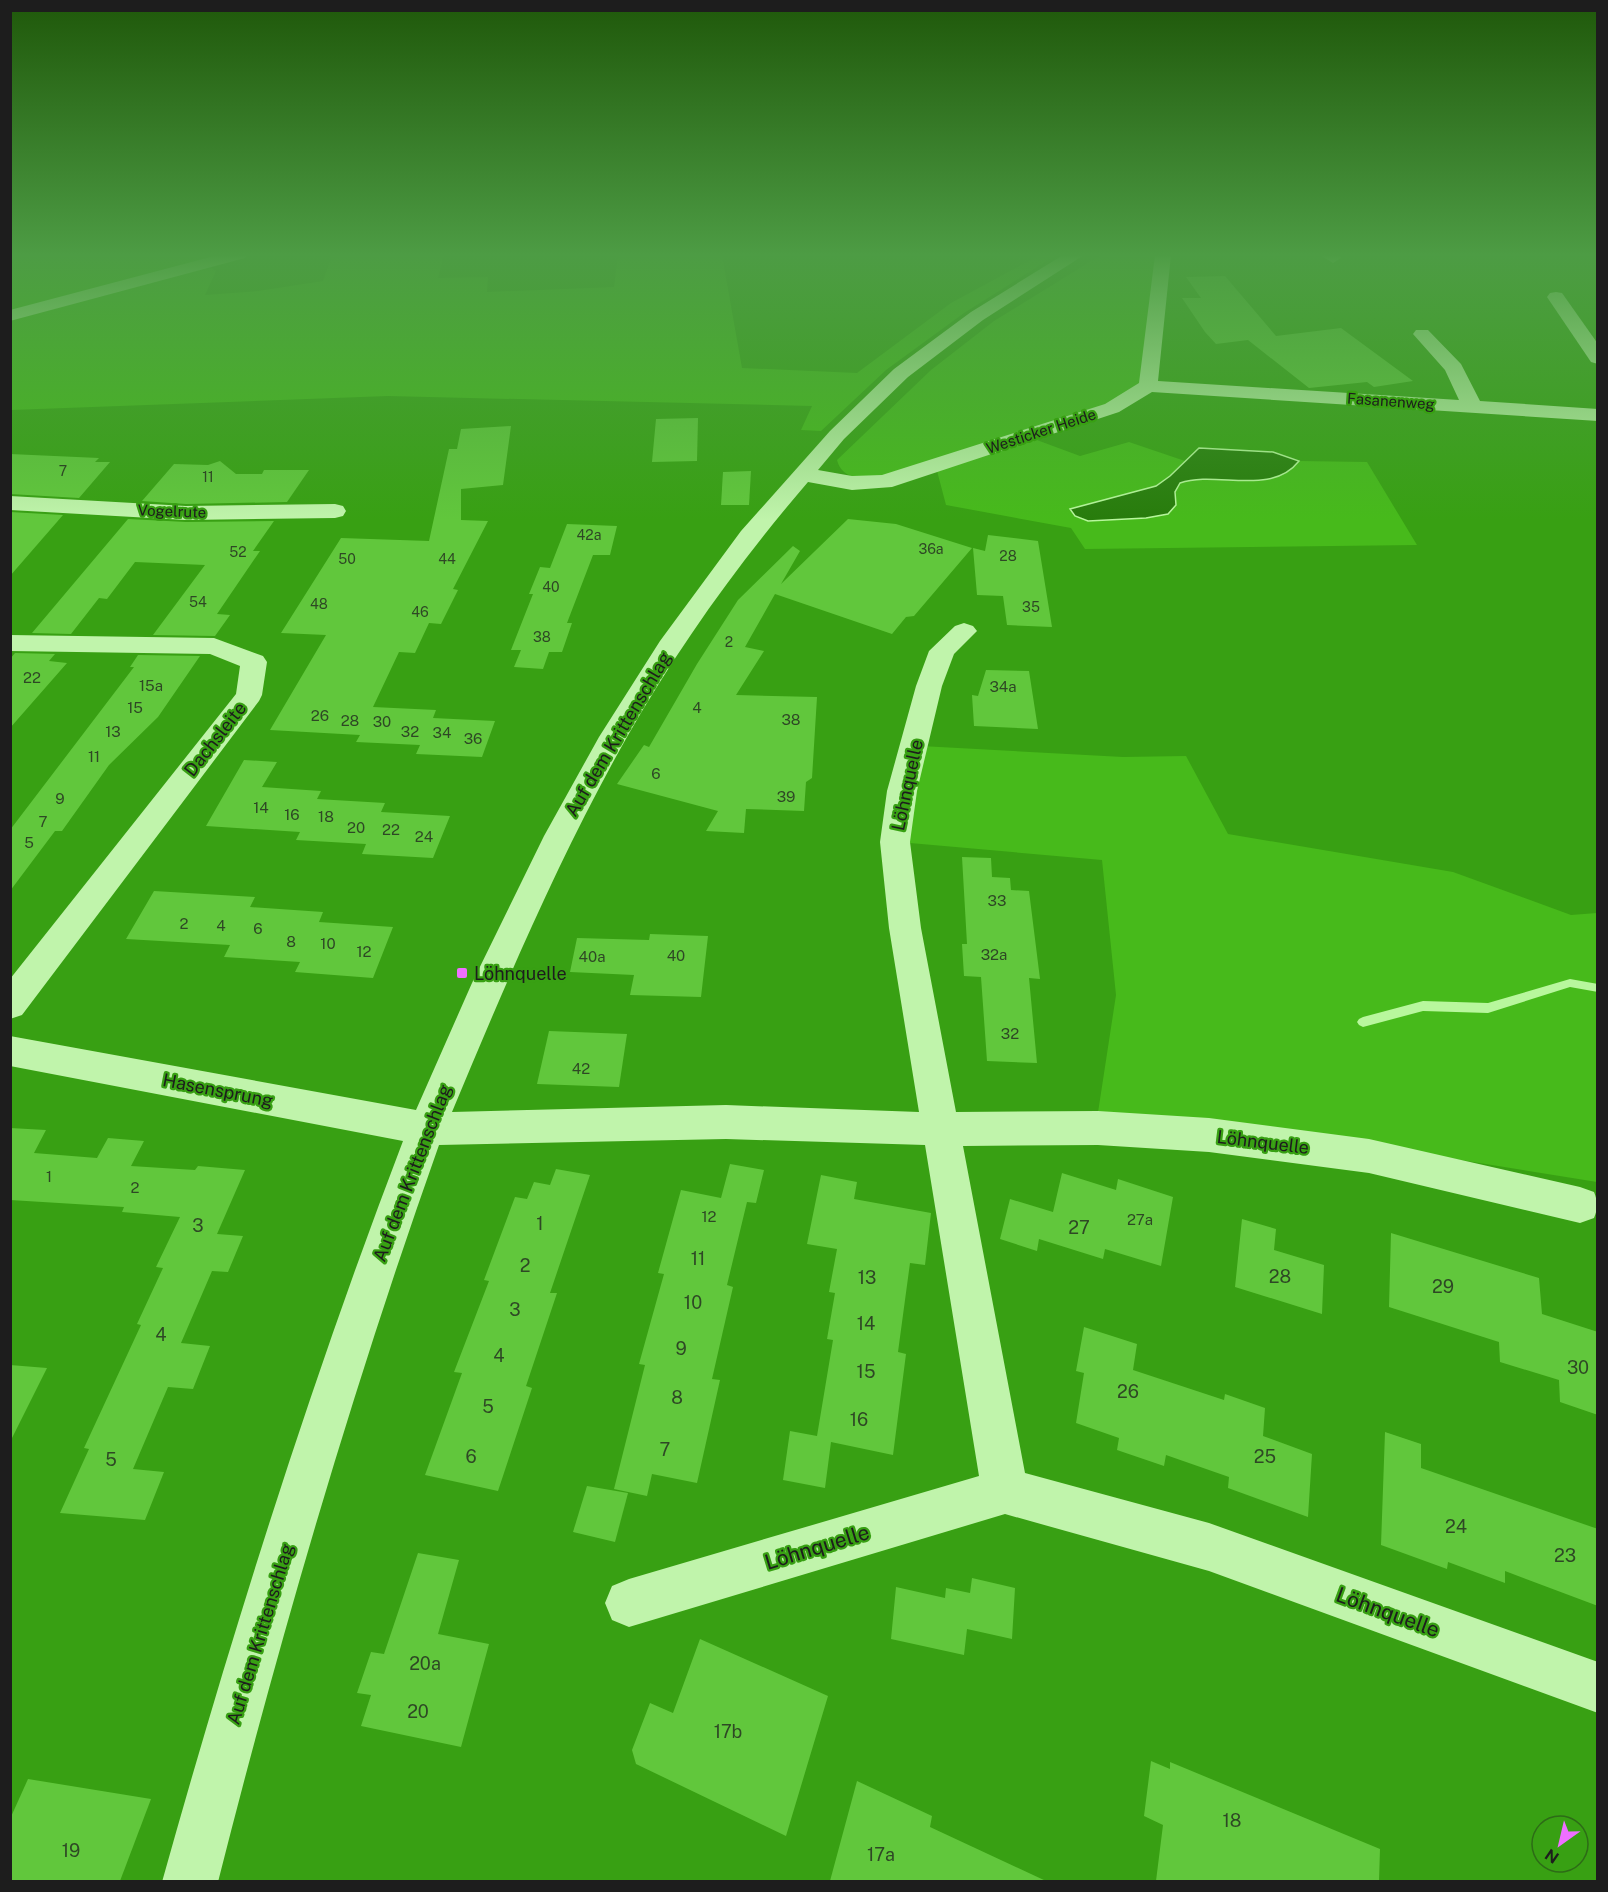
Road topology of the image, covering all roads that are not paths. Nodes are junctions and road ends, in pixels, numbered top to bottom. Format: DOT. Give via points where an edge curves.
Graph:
graph roads {
  1 [pos="941,343"];
  2 [pos="1153,343"];
  3 [pos="1431,343"];
  4 [pos="1588,343"];
  5 [pos="1598,358"];
  6 [pos="1148,386"];
  7 [pos="1472,406"];
  8 [pos="1598,415"];
  9 [pos="802,474"];
  10 [pos="10,503"];
  11 [pos="334,511"];
  12 [pos="964,631"];
  13 [pos="10,643"];
  14 [pos="10,1005"];
  15 [pos="10,1052"];
  16 [pos="426,1129"];
  17 [pos="941,1129"];
  18 [pos="1580,1205"];
  19 [pos="1005,1491"];
  20 [pos="628,1603"];
  21 [pos="1598,1688"];
  22 [pos="190,1881"];
  1 -- 9 [label="street" via="901,373"];
  2 -- 6 [label="street"];
  3 -- 7 [label="street" via="1454,368"];
  4 -- 5 [label="street"];
  6 -- 7 [label="street, Fasanenweg"];
  6 -- 9 [label="street, Westicker Heide" via="1112,408 884,482 852,483"];
  7 -- 8 [label="street, Fasanenweg"];
  9 -- 16 [label="street, Auf dem Krittenschlag" via="715,581 613,737 559,836"];
  10 -- 11 [label="street, Vogelrute" via="186,513"];
  12 -- 17 [label="street, Löhnquelle" via="942,651 929,686 902,791 895,842 905,928"];
  13 -- 14 [label="street, Dachsleite" via="214,646 254,662 249,696"];
  15 -- 16 [label="street, Hasensprung"];
  16 -- 17 [label="street, Löhnquelle" via="726,1122"];
  16 -- 22 [label="street, Auf dem Krittenschlag" via="338,1380 232,1725"];
  17 -- 18 [label="street, Löhnquelle" via="1098,1128 1209,1135 1369,1156"];
  17 -- 19 [label="street, Löhnquelle"];
  19 -- 20 [label="street, Löhnquelle"];
  19 -- 21 [label="street, Löhnquelle" via="1209,1547"];
}
